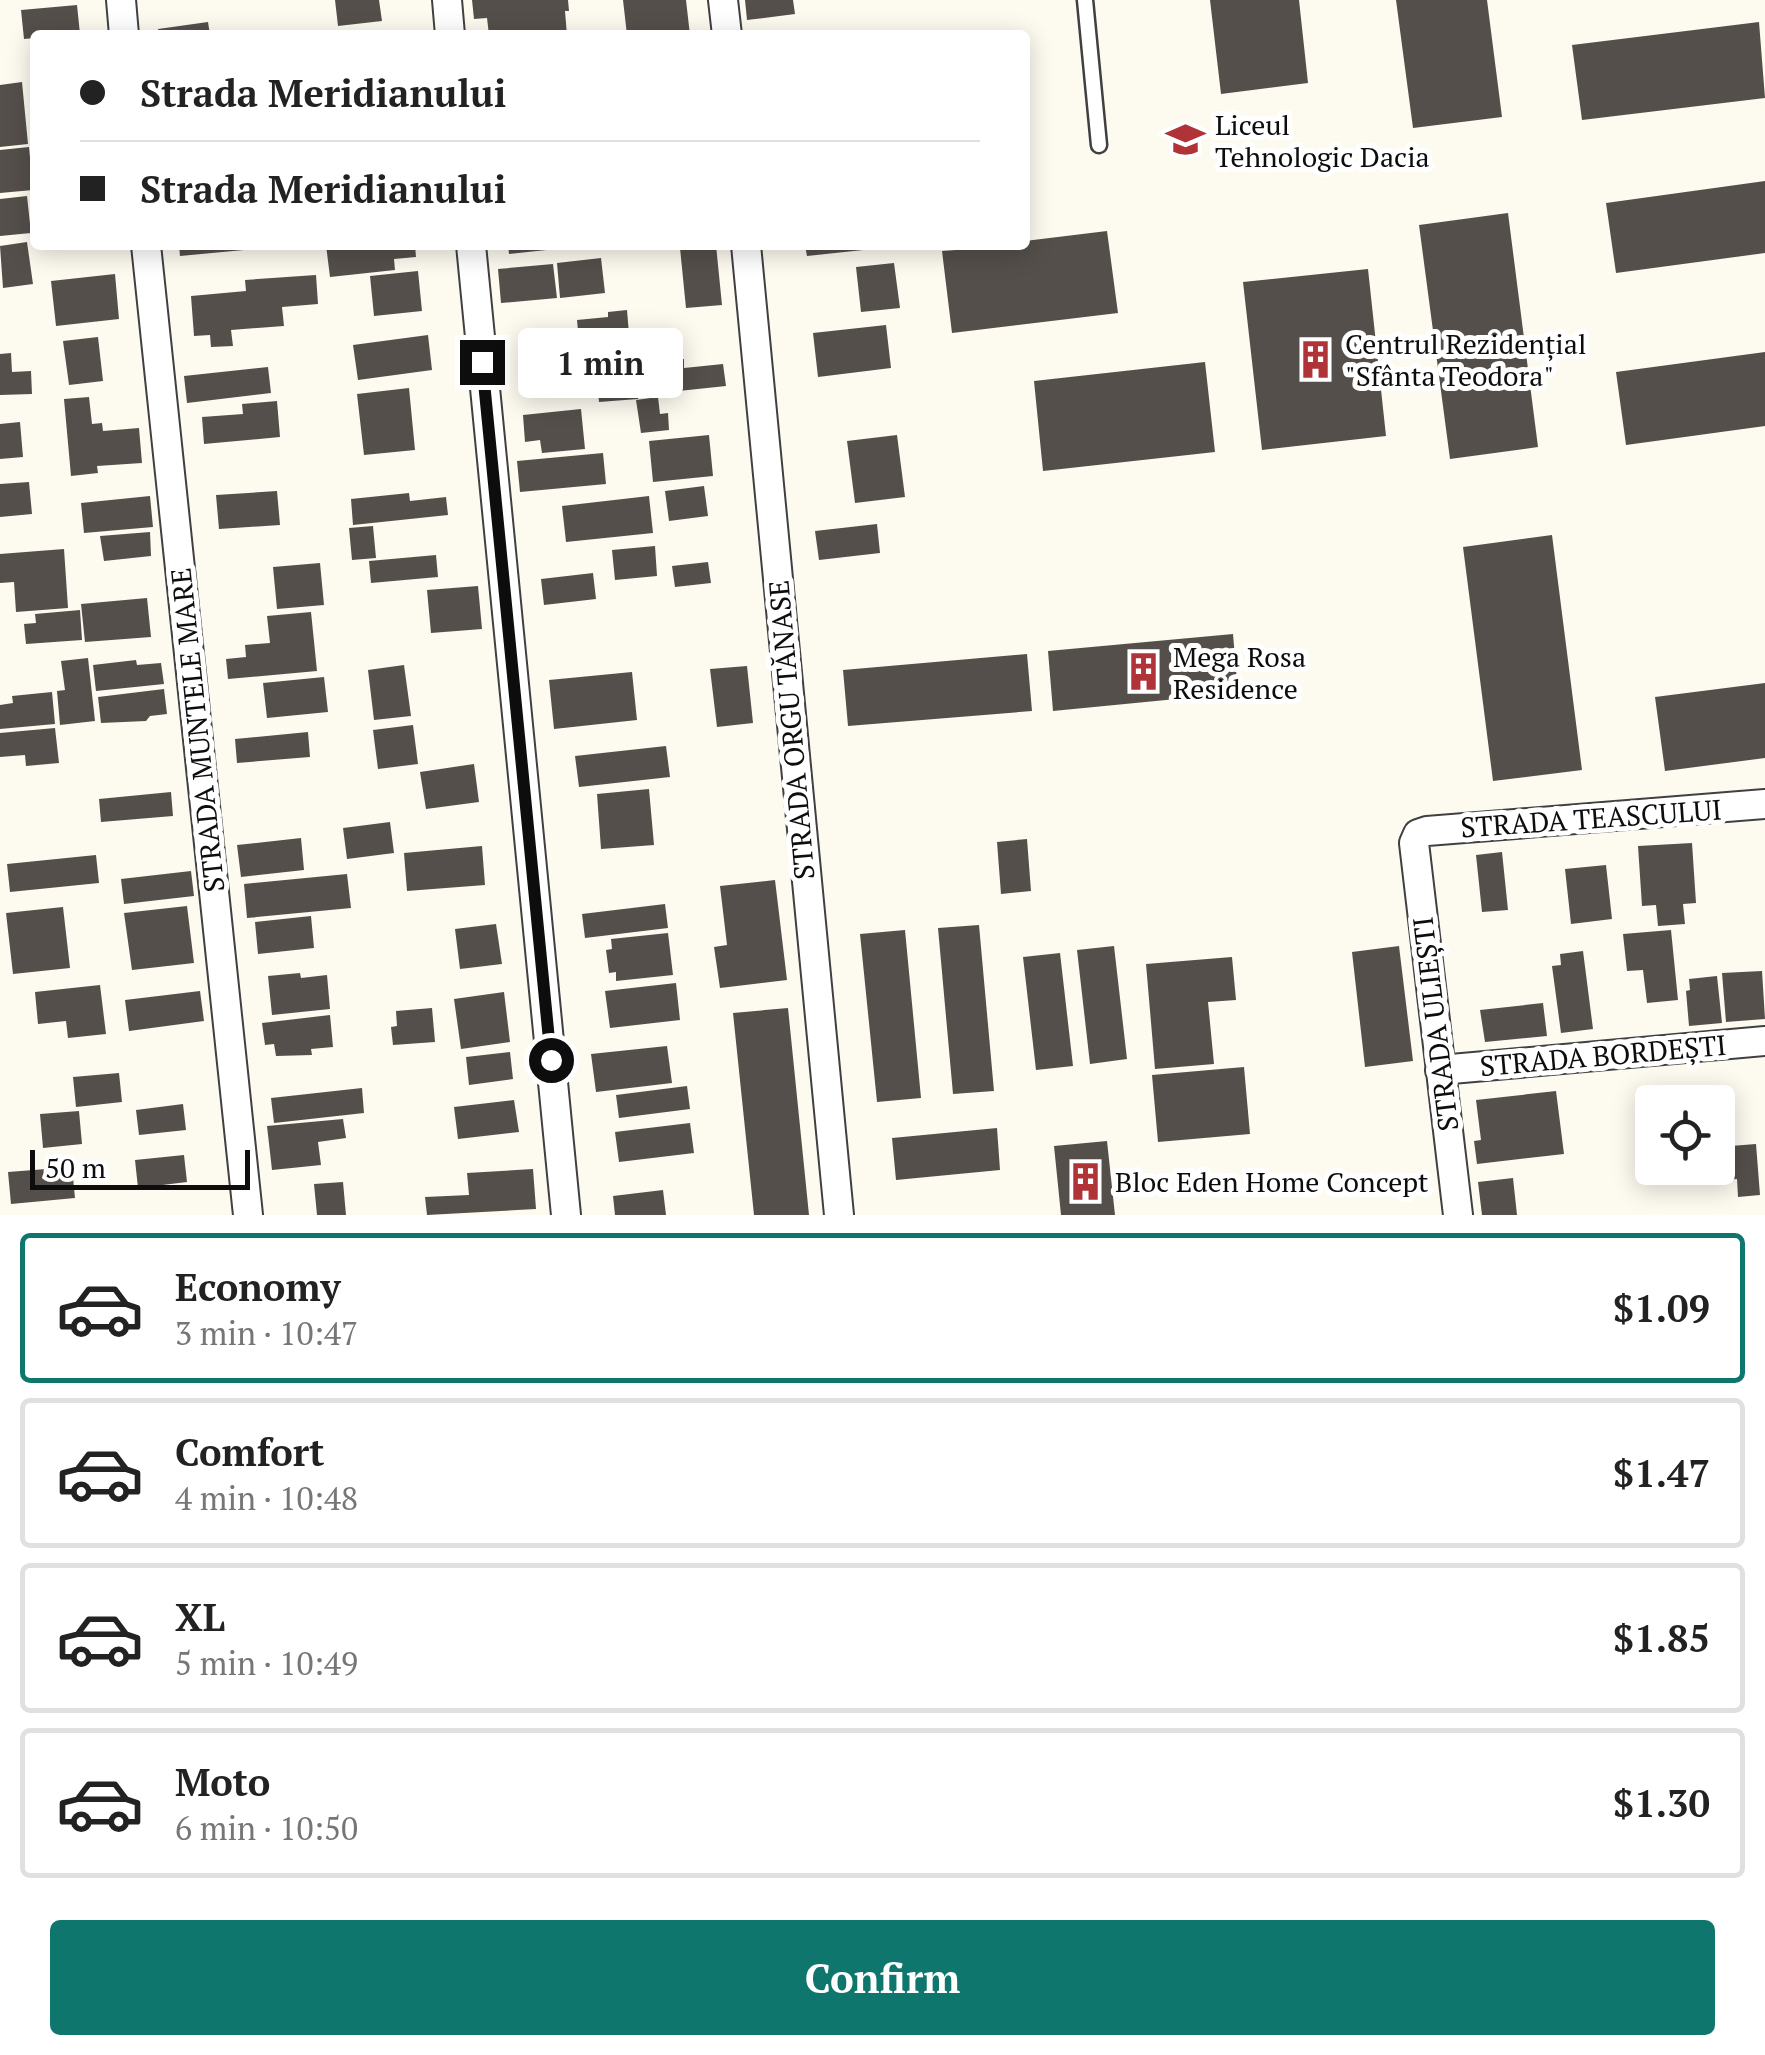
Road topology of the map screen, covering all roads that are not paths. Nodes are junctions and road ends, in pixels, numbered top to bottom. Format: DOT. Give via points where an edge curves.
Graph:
graph roads {
  1 [pos="120,0"];
  2 [pos="447,0"];
  3 [pos="723,0"];
  4 [pos="1085,0"];
  5 [pos="123,30"];
  6 [pos="450,30"];
  7 [pos="726,30"];
  8 [pos="1100,145"];
  9 [pos="147,250"];
  10 [pos="471,250"];
  11 [pos="746,250"];
  12 [pos="1765,804"];
  13 [pos="1418,834"];
  14 [pos="1765,1041"];
  15 [pos="1440,1070"];
  16 [pos="248,1215"];
  17 [pos="566,1215"];
  18 [pos="839,1215"];
  19 [pos="1458,1215"];
  1 -- 5 [label="street"];
  2 -- 6 [label="street"];
  3 -- 7 [label="street"];
  4 -- 8 [label="lane"];
  9 -- 16 [label="street, STRADA MUNTELE MARE"];
  10 -- 17 [label="street"];
  11 -- 18 [label="street, STRADA ORGU TĂNASE"];
  12 -- 13 [label="street, STRADA TEASCULUI"];
  13 -- 15 [label="street, STRADA ULIEȘTI"];
  14 -- 15 [label="street, STRADA BORDEȘTI"];
  15 -- 19 [label="street, STRADA ULIEȘTI"];
}
